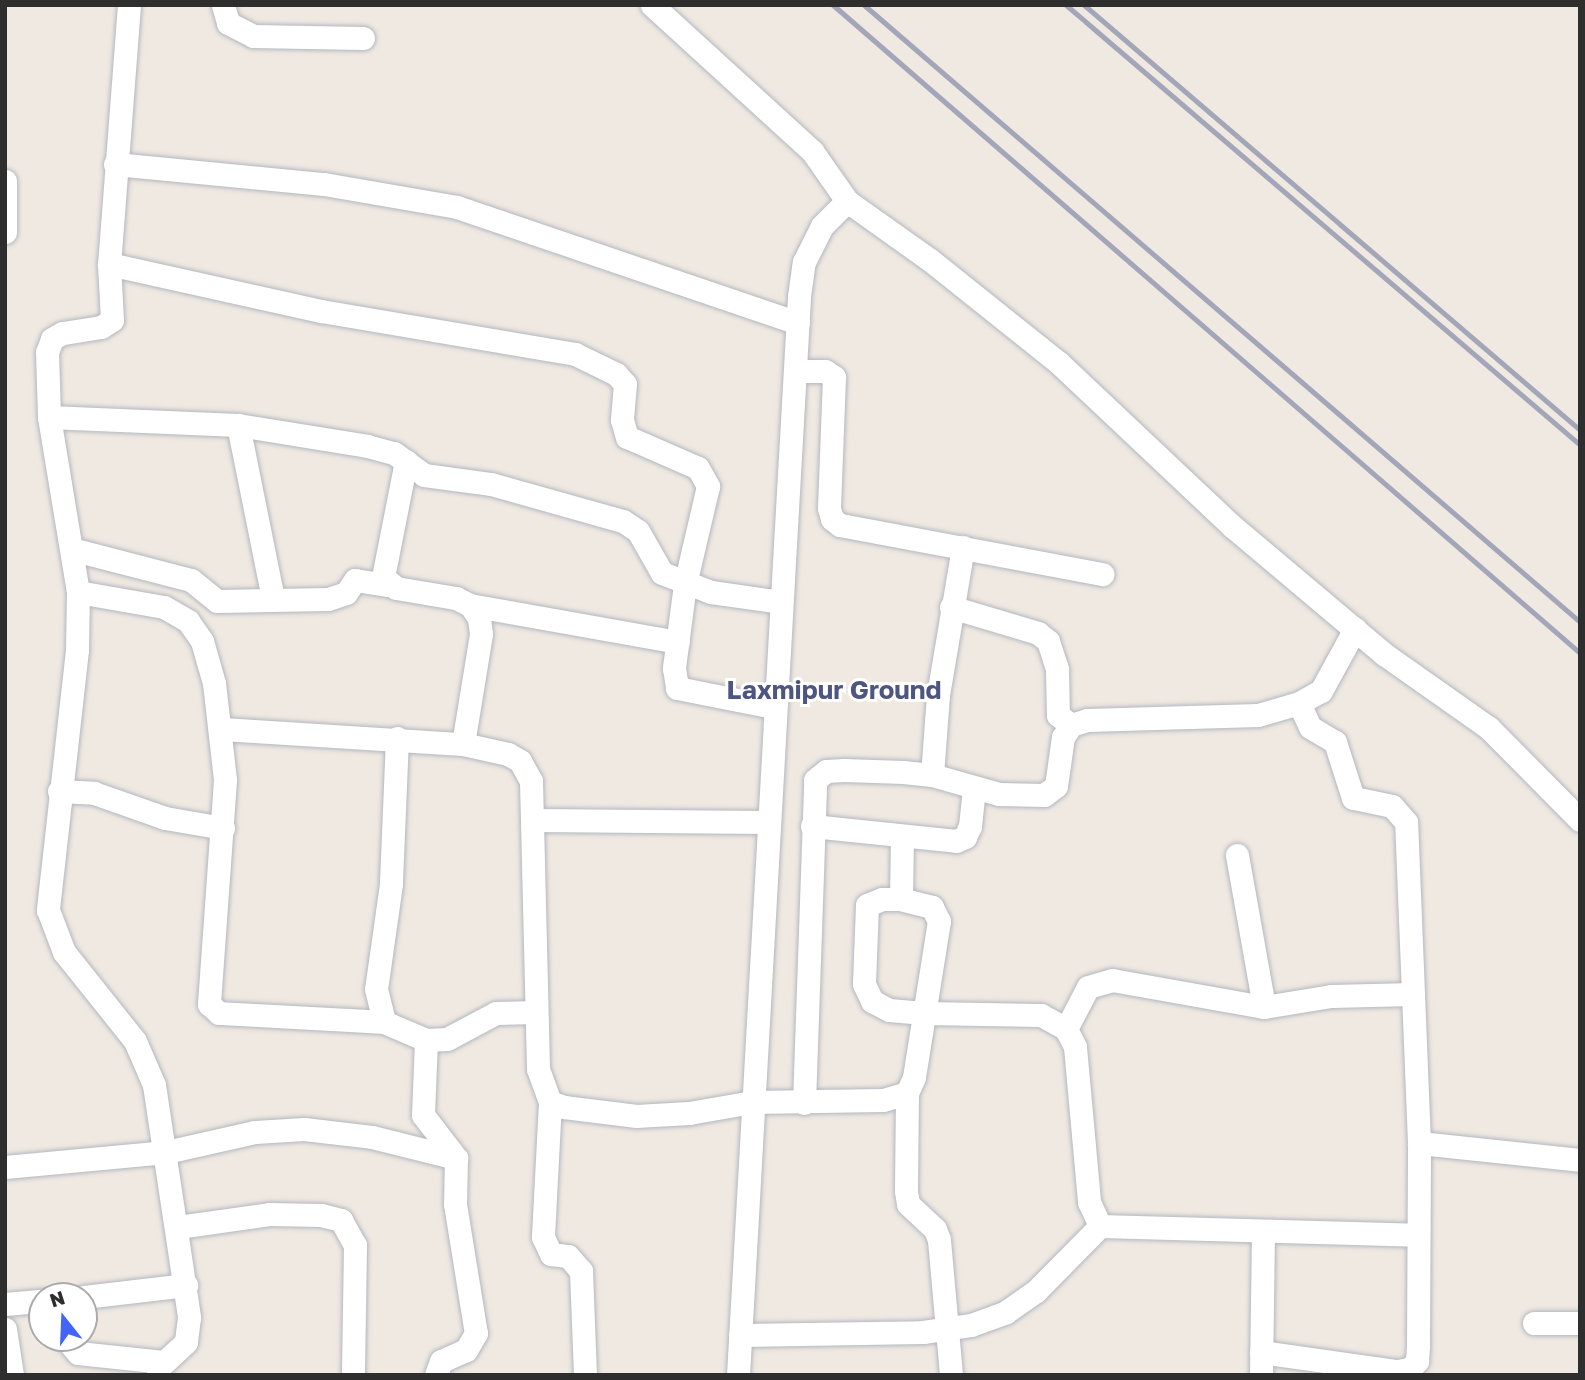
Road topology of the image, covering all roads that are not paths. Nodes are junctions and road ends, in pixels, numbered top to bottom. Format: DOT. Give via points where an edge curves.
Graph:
graph roads {
  1 [pos="129,5"];
  2 [pos="223,5"];
  3 [pos="652,5"];
  4 [pos="363,38"];
  5 [pos="115,164"];
  6 [pos="5,181"];
  7 [pos="847,201"];
  8 [pos="5,232"];
  9 [pos="109,264"];
  10 [pos="798,323"];
  11 [pos="797,371"];
  12 [pos="48,416"];
  13 [pos="238,425"];
  14 [pos="406,460"];
  15 [pos="963,547"];
  16 [pos="75,551"];
  17 [pos="1102,574"];
  18 [pos="685,584"];
  19 [pos="387,585"];
  20 [pos="78,592"];
  21 [pos="273,598"];
  22 [pos="780,602"];
  23 [pos="470,605"];
  24 [pos="951,607"];
  25 [pos="1355,629"];
  26 [pos="678,642"];
  27 [pos="1299,703"];
  28 [pos="774,707"];
  29 [pos="1071,726"];
  30 [pos="222,729"];
  31 [pos="397,738"];
  32 [pos="463,744"];
  33 [pos="932,775"];
  34 [pos="974,790"];
  35 [pos="59,791"];
  36 [pos="533,820"];
  37 [pos="1580,820"];
  38 [pos="767,822"];
  39 [pos="812,827"];
  40 [pos="223,828"];
  41 [pos="902,836"];
  42 [pos="1237,855"];
  43 [pos="901,899"];
  44 [pos="1413,994"];
  45 [pos="1264,1007"];
  46 [pos="536,1012"];
  47 [pos="924,1013"];
  48 [pos="384,1022"];
  49 [pos="1066,1029"];
  50 [pos="426,1040"];
  51 [pos="908,1093"];
  52 [pos="550,1102"];
  53 [pos="752,1102"];
  54 [pos="793,1102"];
  55 [pos="1419,1143"];
  56 [pos="166,1152"];
  57 [pos="456,1158"];
  58 [pos="1580,1160"];
  59 [pos="5,1167"];
  60 [pos="1100,1226"];
  61 [pos="178,1227"];
  62 [pos="1263,1233"];
  63 [pos="1416,1234"];
  64 [pos="186,1284"];
  65 [pos="98,1295"];
  66 [pos="28,1302"];
  67 [pos="5,1304"];
  68 [pos="1534,1323"];
  69 [pos="1580,1323"];
  70 [pos="5,1329"];
  71 [pos="945,1329"];
  72 [pos="740,1335"];
  73 [pos="77,1352"];
  74 [pos="1261,1363"];
  75 [pos="161,1368"];
  76 [pos="12,1375"];
  77 [pos="353,1375"];
  78 [pos="436,1375"];
  79 [pos="586,1375"];
  80 [pos="738,1375"];
  81 [pos="951,1375"];
  1 -- 5 [label="street"];
  2 -- 4 [label="street" via="228,23 253,36"];
  3 -- 7 [label="street" via="813,151"];
  5 -- 9 [label="street"];
  5 -- 10 [label="street" via="324,184 457,207"];
  6 -- 8 [label="street"];
  7 -- 10 [label="street" via="822,226 804,262"];
  7 -- 25 [label="street" via="930,260 1059,363 1232,526"];
  9 -- 12 [label="street" via="112,320 108,325 52,339 47,352"];
  9 -- 18 [label="street" via="321,311 575,354 616,374 625,384 622,420 627,437 698,468 705,476 708,486"];
  10 -- 11 [label="street"];
  11 -- 15 [label="street" via="825,371 834,377 832,519 840,525"];
  11 -- 22 [label="street"];
  12 -- 13 [label="street"];
  12 -- 16 [label="street"];
  13 -- 14 [label="street" via="367,446"];
  13 -- 21 [label="street"];
  14 -- 18 [label="street" via="424,475 491,484 631,524 662,573"];
  14 -- 19 [label="street" via="383,566"];
  15 -- 17 [label="street"];
  15 -- 24 [label="street"];
  16 -- 20 [label="street"];
  16 -- 21 [label="street" via="191,580 217,601"];
  18 -- 22 [label="street"];
  18 -- 26 [label="street"];
  19 -- 21 [label="street" via="362,579 338,598"];
  19 -- 23 [label="street"];
  20 -- 30 [label="street" via="164,607 188,621 202,641"];
  20 -- 35 [label="street" via="77,650"];
  22 -- 28 [label="street"];
  23 -- 26 [label="street"];
  23 -- 32 [label="street" via="479,618 481,634"];
  24 -- 29 [label="street" via="1038,633 1048,641 1057,669 1058,715"];
  24 -- 33 [label="street"];
  25 -- 27 [label="street" via="1321,691"];
  25 -- 37 [label="street" via="1489,728"];
  26 -- 28 [label="street" via="677,688"];
  27 -- 29 [label="street" via="1258,715 1087,720"];
  27 -- 44 [label="street" via="1310,727 1335,742 1353,798 1392,806 1406,822"];
  28 -- 38 [label="street"];
  29 -- 34 [label="street" via="1063,737 1056,786 1044,795 1024,798"];
  30 -- 31 [label="street"];
  30 -- 40 [label="street"];
  31 -- 32 [label="street"];
  31 -- 48 [label="street" via="391,884 376,989"];
  32 -- 36 [label="street" via="520,761 531,781"];
  33 -- 34 [label="street"];
  33 -- 39 [label="street" via="826,771 811,790"];
  34 -- 41 [label="street" via="965,837 957,841"];
  35 -- 40 [label="street" via="94,793 164,818"];
  35 -- 56 [label="street" via="49,897 53,933 135,1041 154,1085"];
  36 -- 38 [label="street"];
  36 -- 46 [label="street"];
  38 -- 53 [label="street"];
  39 -- 41 [label="street"];
  39 -- 54 [label="street"];
  40 -- 48 [label="street" via="209,1004 219,1013"];
  41 -- 43 [label="street"];
  42 -- 45 [label="street"];
  43 -- 47 [label="street" via="932,907 939,921"];
  43 -- 47 [label="street" via="867,905 864,984 872,1001 889,1010"];
  44 -- 45 [label="street" via="1331,996"];
  44 -- 55 [label="street"];
  45 -- 49 [label="street" via="1112,980 1088,987"];
  46 -- 50 [label="street" via="496,1013 447,1039"];
  46 -- 52 [label="street" via="538,1069"];
  47 -- 49 [label="street" via="1041,1015"];
  47 -- 51 [label="street"];
  48 -- 50 [label="street"];
  49 -- 60 [label="street" via="1076,1047 1090,1202"];
  50 -- 57 [label="street" via="423,1115"];
  51 -- 54 [label="street" via="883,1100"];
  51 -- 71 [label="street" via="905,1191 908,1205 935,1228 939,1240"];
  52 -- 53 [label="street" via="636,1116"];
  52 -- 79 [label="street" via="544,1237 551,1254 568,1256 581,1271"];
  53 -- 54 [label="street"];
  53 -- 72 [label="street"];
  55 -- 58 [label="street"];
  55 -- 63 [label="street"];
  56 -- 57 [label="street" via="255,1132 304,1129 372,1137"];
  56 -- 59 [label="street"];
  56 -- 61 [label="street"];
  57 -- 78 [label="street" via="455,1204 476,1333 466,1350 440,1361"];
  60 -- 62 [label="street"];
  60 -- 71 [label="street" via="1063,1267 1006,1312"];
  61 -- 64 [label="street"];
  61 -- 77 [label="street" via="269,1214 321,1214 341,1220 355,1245"];
  62 -- 63 [label="street"];
  62 -- 74 [label="street"];
  63 -- 74 [label="street" via="1418,1346 1417,1361 1410,1369"];
  64 -- 65 [label="street"];
  64 -- 75 [label="street" via="186,1342"];
  66 -- 67 [label="street"];
  68 -- 69 [label="street"];
  70 -- 76 [label="street"];
  71 -- 72 [label="street"];
  71 -- 81 [label="street"];
  72 -- 80 [label="street"];
  73 -- 75 [label="street"];
}
